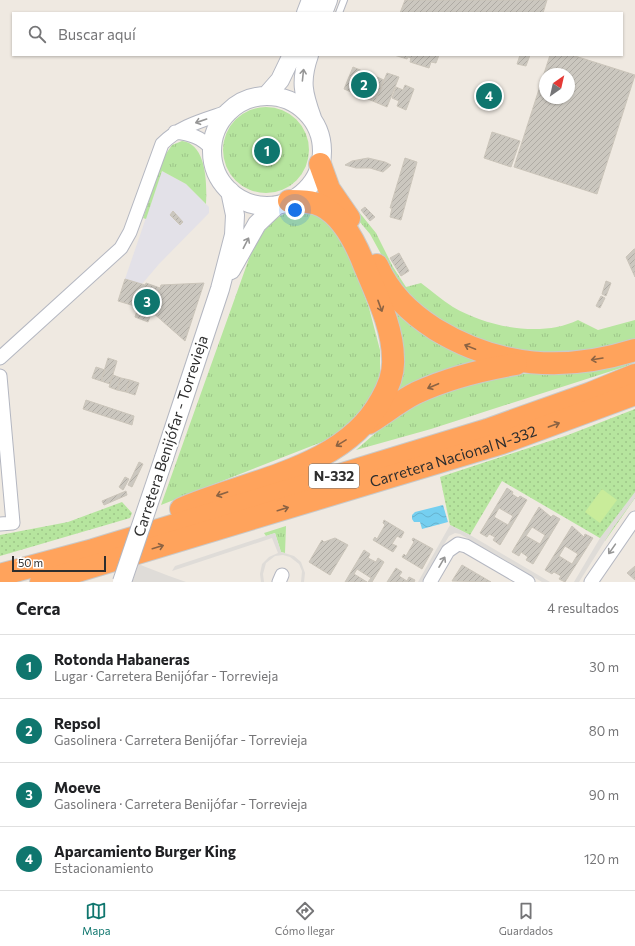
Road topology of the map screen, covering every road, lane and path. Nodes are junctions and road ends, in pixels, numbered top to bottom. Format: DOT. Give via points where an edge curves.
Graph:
graph roads {
  1 [pos="310,0"];
  2 [pos="328,0"];
  3 [pos="344,0"];
  4 [pos="306,12"];
  5 [pos="323,12"];
  6 [pos="339,12"];
  7 [pos="292,56"];
  8 [pos="309,56"];
  9 [pos="266,96"];
  10 [pos="227,112"];
  11 [pos="314,123"];
  12 [pos="175,132"];
  13 [pos="212,149"];
  14 [pos="320,164"];
  15 [pos="230,191"];
  16 [pos="283,203"];
  17 [pos="220,289"];
  18 [pos="635,350"];
  19 [pos="0,358"];
  20 [pos="525,362"];
  21 [pos="0,376"];
  22 [pos="635,376"];
  23 [pos="635,394"];
  24 [pos="361,428"];
  25 [pos="635,518"];
  26 [pos="6,524"];
  27 [pos="35,574"];
  28 [pos="0,575"];
  29 [pos="122,582"];
  30 [pos="430,582"];
  31 [pos="528,582"];
  32 [pos="591,582"];
  1 -- 4 [label="main road"];
  2 -- 5 [label="main road"];
  3 -- 6 [label="lane"];
  7 -- 9 [label="main road" via="284,74"];
  11 -- 8 [label="main road, one-way" via="303,92 304,70"];
  9 -- 10 [label="main road" via="247,100"];
  9 -- 11 [label="main road" via="278,97 299,106"];
  10 -- 12 [label="street, one-way"];
  10 -- 13 [label="main road" via="215,133"];
  11 -- 14 [label="main road" via="321,141"];
  12 -- 13 [label="street" via="199,138"];
  12 -- 19 [label="street" via="162,144 130,232 120,248"];
  13 -- 15 [label="main road" via="221,182"];
  14 -- 16 [label="main road" via="309,186 300,195"];
  20 -- 14 [label="highway, one-way" via="466,346 428,324 397,299 382,277 362,237 329,189"];
  15 -- 16 [label="main road" via="252,203 264,206"];
  15 -- 17 [label="main road, Carretera Benijófar - Torrevieja" via="235,225"];
  17 -- 16 [label="main road, Carretera Benijófar - Torrevieja, one-way" via="257,224"];
  16 -- 24 [label="highway, one-way" via="304,202 321,206 329,210 341,223 363,261 389,331 393,362 391,376 379,404"];
  17 -- 29 [label="main road, Carretera Benijófar - Torrevieja, bridge"];
  18 -- 20 [label="highway, one-way" via="574,362"];
  20 -- 24 [label="highway, one-way" via="483,370 434,385"];
  21 -- 26 [label="street"];
  22 -- 27 [label="highway, N-332" via="487,430 93,550"];
  27 -- 23 [label="highway, Carretera Nacional N-332 / N-332, one-way" via="502,443"];
  24 -- 27 [label="highway, one-way" via="328,452 293,468 188,506"];
  25 -- 32 [label="street, one-way"];
  27 -- 28 [label="highway, N-332"];
  30 -- 31 [label="street, one-way" via="448,551 456,545 466,546"];
}
